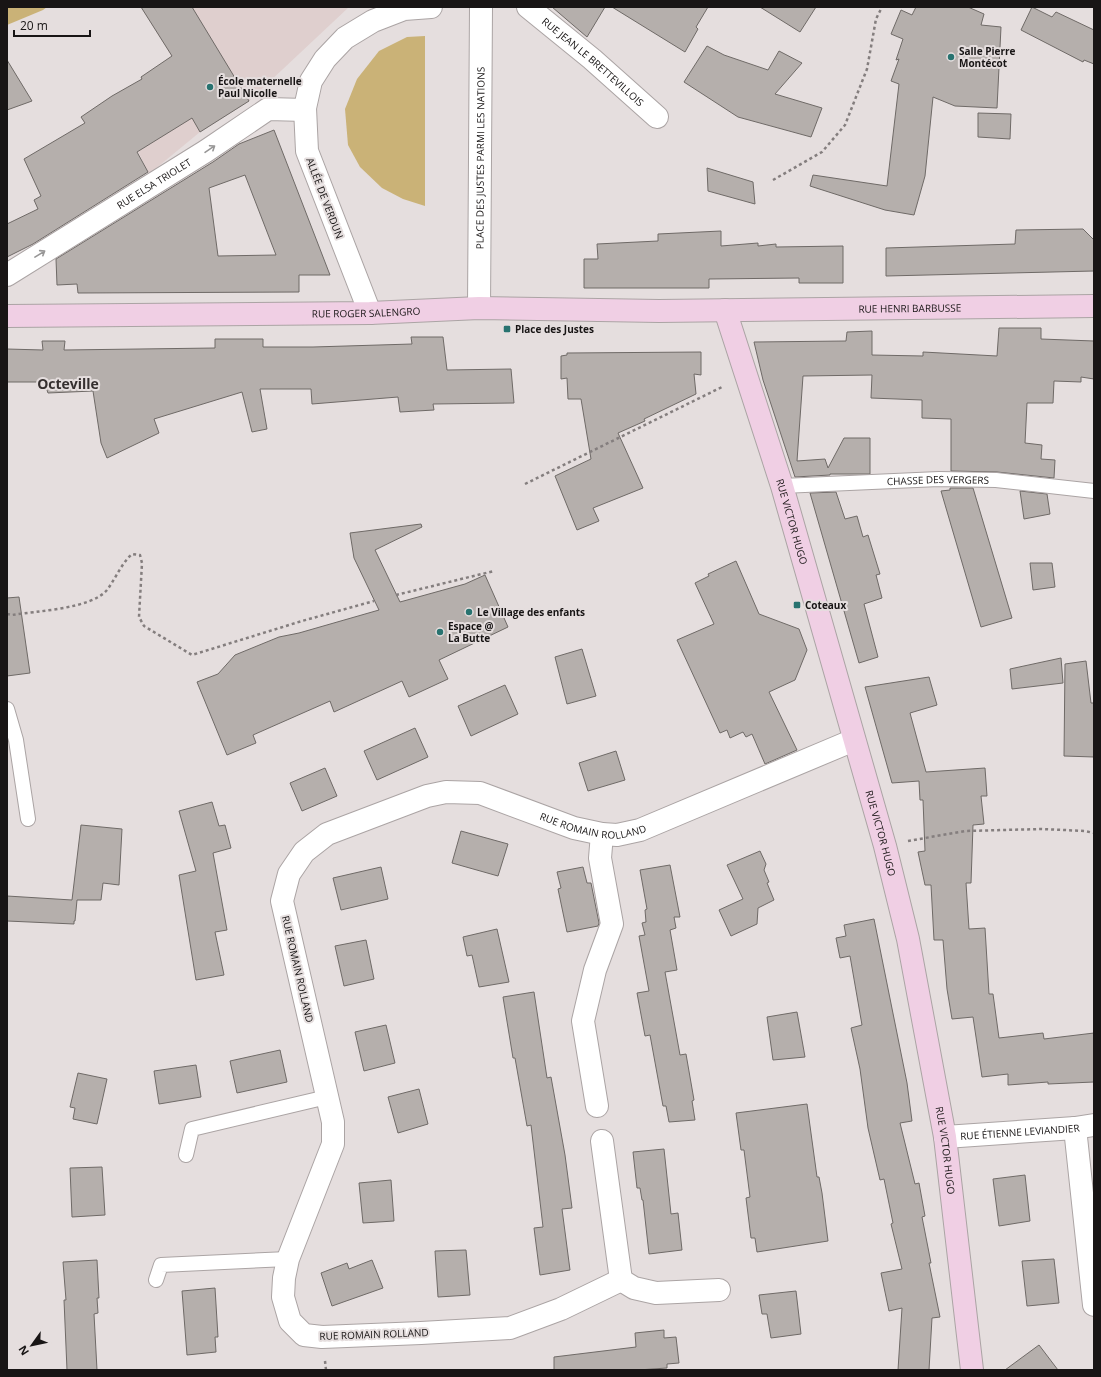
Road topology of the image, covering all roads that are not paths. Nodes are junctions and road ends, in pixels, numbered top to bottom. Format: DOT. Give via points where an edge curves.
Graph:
graph roads {
  1 [pos="431,7"];
  2 [pos="481,7"];
  3 [pos="528,7"];
  4 [pos="404,8"];
  5 [pos="305,110"];
  6 [pos="657,117"];
  7 [pos="7,275"];
  8 [pos="1094,306"];
  9 [pos="479,308"];
  10 [pos="725,310"];
  11 [pos="370,313"];
  12 [pos="7,316"];
  13 [pos="782,486"];
  14 [pos="1094,492"];
  15 [pos="7,709"];
  16 [pos="854,740"];
  17 [pos="28,818"];
  18 [pos="602,834"];
  19 [pos="327,1097"];
  20 [pos="597,1106"];
  21 [pos="1084,1127"];
  22 [pos="945,1137"];
  23 [pos="602,1142"];
  24 [pos="186,1155"];
  25 [pos="288,1259"];
  26 [pos="156,1280"];
  27 [pos="621,1280"];
  28 [pos="719,1290"];
  29 [pos="1094,1305"];
  30 [pos="972,1370"];
  1 -- 4 [label="street, ALLÉE DE VERDUN"];
  2 -- 9 [label="street, PLACE DES JUSTES PARMI LES NATIONS"];
  3 -- 6 [label="street, RUE JEAN LE BRETTEVILLOIS"];
  4 -- 5 [label="street, ALLÉE DE VERDUN" via="373,21 345,38 325,59 311,81"];
  7 -- 5 [label="street, RUE ELSA TRIOLET, one-way" via="206,151 268,109"];
  5 -- 11 [label="street, ALLÉE DE VERDUN" via="307,151"];
  8 -- 10 [label="main road, RUE HENRI BARBUSSE"];
  9 -- 10 [label="main road, RUE ROGER SALENGRO"];
  9 -- 11 [label="main road, RUE ROGER SALENGRO"];
  10 -- 13 [label="main road, RUE VICTOR HUGO"];
  11 -- 12 [label="main road, RUE ROGER SALENGRO"];
  13 -- 14 [label="lane, CHASSE DES VERGERS" via="939,479 996,480"];
  13 -- 16 [label="main road, RUE VICTOR HUGO"];
  15 -- 17 [label="lane" via="16,740"];
  16 -- 18 [label="street, RUE ROMAIN ROLLAND" via="640,830 617,835"];
  16 -- 22 [label="main road, RUE VICTOR HUGO" via="885,846 908,940"];
  18 -- 19 [label="street, RUE ROMAIN ROLLAND" via="574,828 480,793 446,792 427,796 327,834 304,852 289,874 282,901"];
  18 -- 20 [label="street" via="600,858 612,924 595,970 583,1021"];
  19 -- 24 [label="lane" via="192,1129"];
  19 -- 25 [label="street, RUE ROMAIN ROLLAND" via="333,1122 333,1144"];
  21 -- 22 [label="street, RUE ÉTIENNE LEVIANDIER"];
  21 -- 29 [label="street"];
  22 -- 30 [label="main road, RUE VICTOR HUGO"];
  23 -- 27 [label="street"];
  25 -- 26 [label="lane" via="161,1265"];
  25 -- 27 [label="street, RUE ROMAIN ROLLAND" via="283,1298 290,1321 304,1335 322,1337 510,1328 561,1309"];
  27 -- 28 [label="street" via="634,1288 656,1293"];
}
